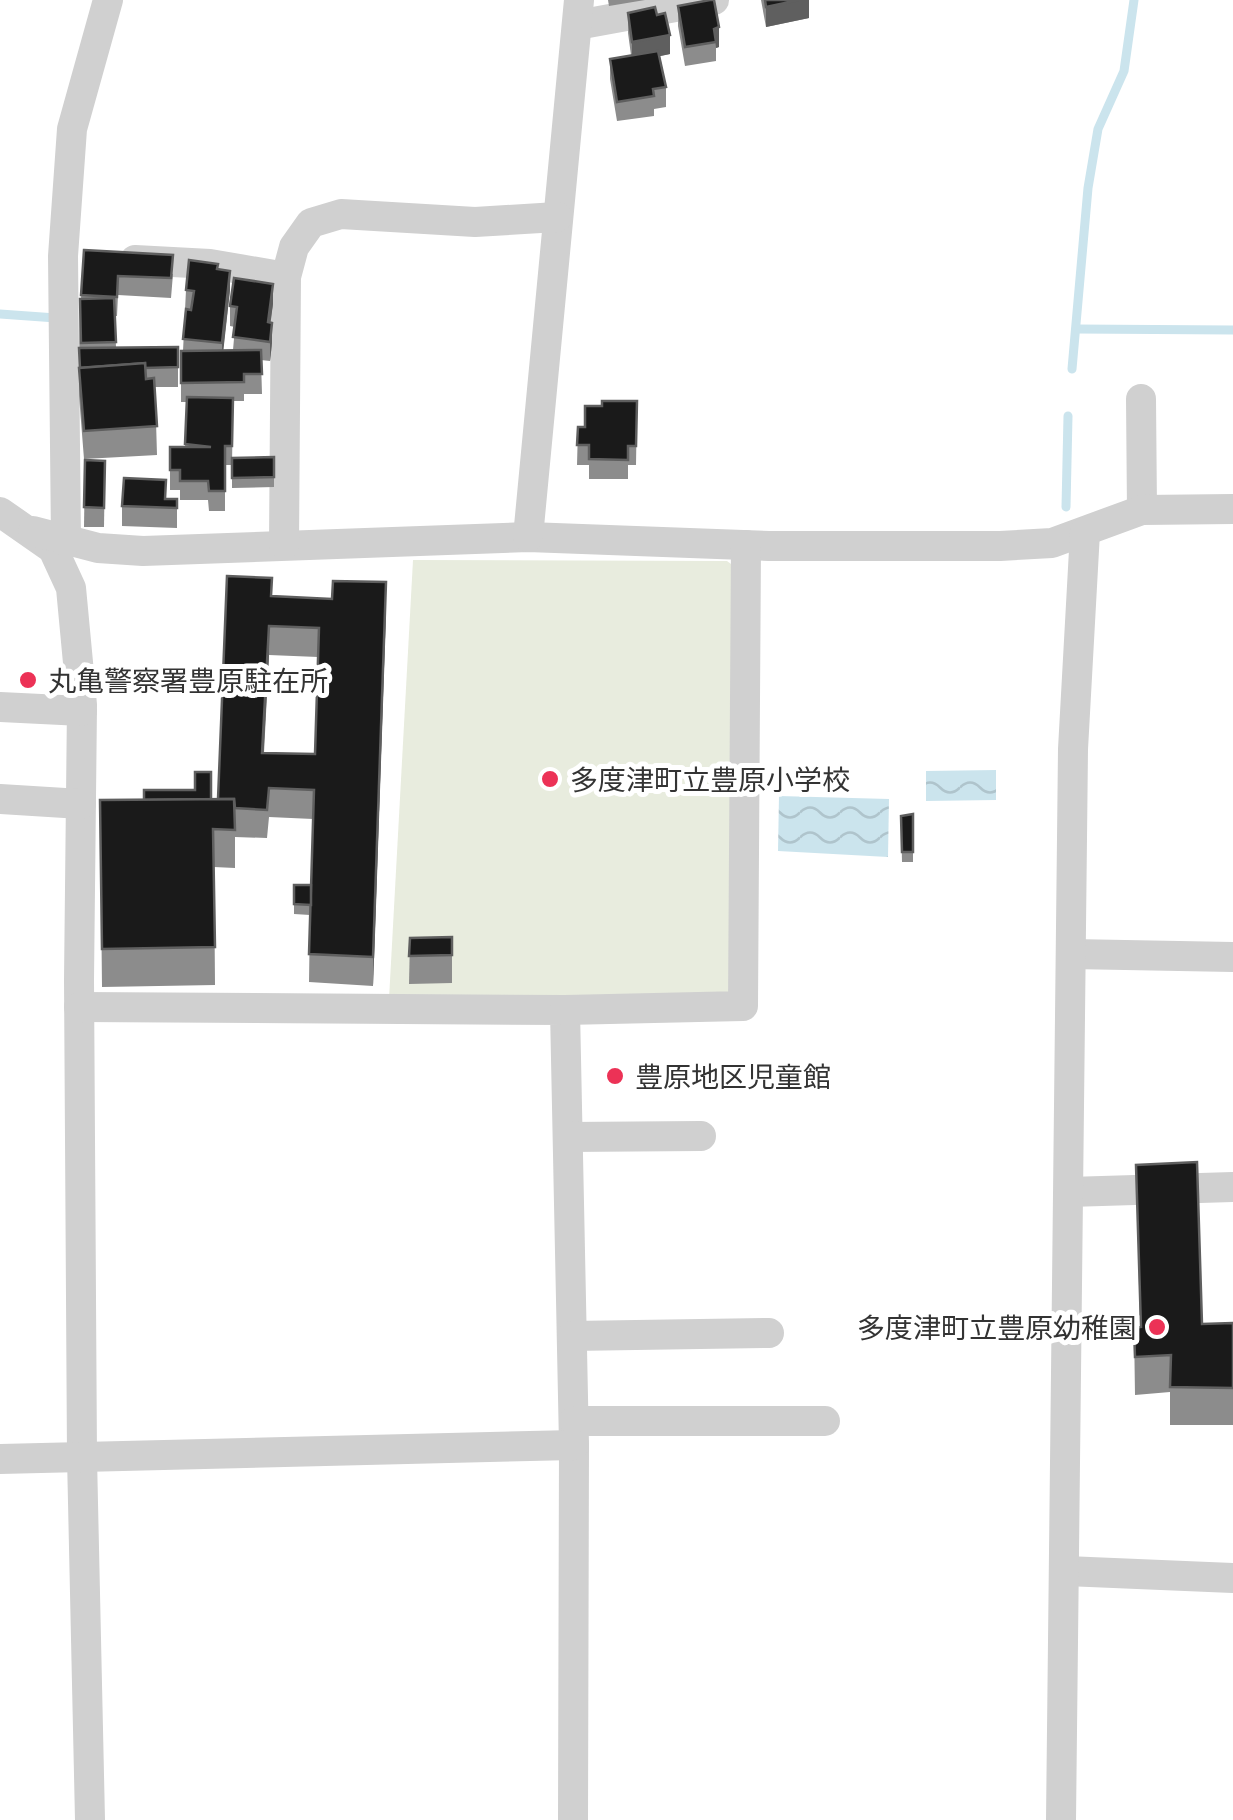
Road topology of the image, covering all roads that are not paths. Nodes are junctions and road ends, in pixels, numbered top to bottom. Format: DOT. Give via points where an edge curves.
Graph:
graph roads {
  1 [pos="108,0"];
  2 [pos="714,0"];
  3 [pos="578,12"];
  4 [pos="558,217"];
  5 [pos="63,256"];
  6 [pos="286,277"];
  7 [pos="1141,399"];
  8 [pos="1233,509"];
  9 [pos="1142,510"];
  10 [pos="0,512"];
  11 [pos="14,529"];
  12 [pos="1085,532"];
  13 [pos="528,538"];
  14 [pos="66,541"];
  15 [pos="284,544"];
  16 [pos="746,546"];
  17 [pos="0,707"];
  18 [pos="82,711"];
  19 [pos="0,799"];
  20 [pos="81,804"];
  21 [pos="1071,954"];
  22 [pos="1233,957"];
  23 [pos="80,1007"];
  24 [pos="565,1010"];
  25 [pos="701,1136"];
  26 [pos="568,1137"];
  27 [pos="1233,1187"];
  28 [pos="1069,1192"];
  29 [pos="769,1333"];
  30 [pos="572,1336"];
  31 [pos="825,1421"];
  32 [pos="574,1433"];
  33 [pos="82,1457"];
  34 [pos="0,1458"];
  35 [pos="1066,1571"];
  36 [pos="1233,1578"];
  37 [pos="90,1820"];
  38 [pos="573,1820"];
  39 [pos="1061,1820"];
  1 -- 5 [label="street" via="72,129"];
  2 -- 3 [label="street"];
  3 -- 4 [label="street"];
  4 -- 6 [label="street" via="475,222 341,214 312,222 294,247"];
  4 -- 13 [label="street"];
  5 -- 6 [label="street" via="210,264"];
  5 -- 14 [label="street"];
  6 -- 15 [label="street"];
  7 -- 9 [label="street"];
  8 -- 9 [label="street"];
  9 -- 12 [label="street"];
  10 -- 11 [label="street"];
  11 -- 14 [label="street"];
  11 -- 18 [label="street" via="52,548 71,588"];
  12 -- 16 [label="street" via="1052,543 1000,546"];
  12 -- 21 [label="street"];
  13 -- 15 [label="street"];
  13 -- 16 [label="street"];
  14 -- 15 [label="street" via="143,550"];
  16 -- 24 [label="street" via="743,1006"];
  17 -- 18 [label="street"];
  18 -- 20 [label="street"];
  19 -- 20 [label="street"];
  20 -- 23 [label="street"];
  21 -- 22 [label="street"];
  21 -- 28 [label="street"];
  23 -- 24 [label="street"];
  23 -- 33 [label="street"];
  24 -- 26 [label="street"];
  25 -- 26 [label="street"];
  26 -- 30 [label="street"];
  27 -- 28 [label="street"];
  28 -- 35 [label="street"];
  29 -- 30 [label="street"];
  30 -- 32 [label="street"];
  31 -- 32 [label="street"];
  32 -- 33 [label="street"];
  32 -- 38 [label="street"];
  33 -- 34 [label="street"];
  33 -- 37 [label="street"];
  35 -- 36 [label="street"];
  35 -- 39 [label="street"];
}
